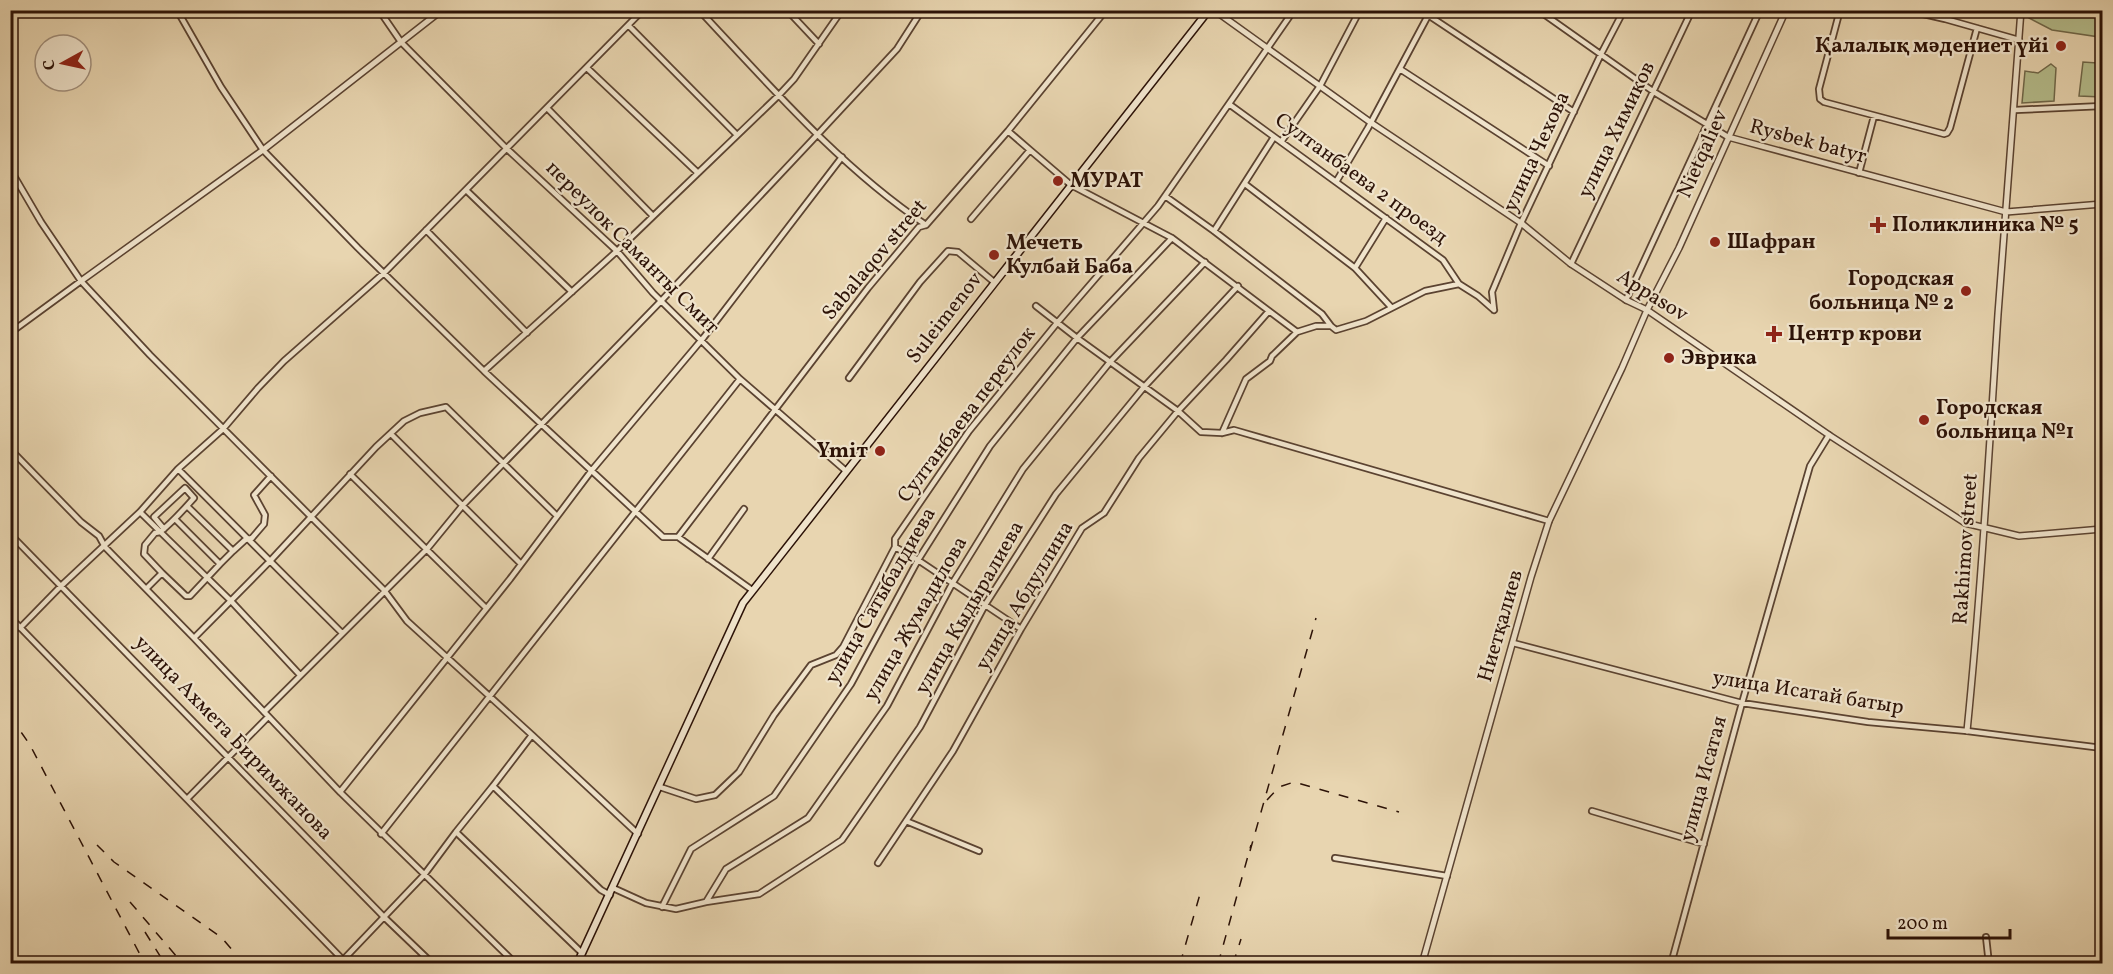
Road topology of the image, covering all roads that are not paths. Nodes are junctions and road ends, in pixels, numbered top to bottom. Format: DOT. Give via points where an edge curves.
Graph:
graph roads {
  1 [pos="177,10"];
  2 [pos="379,10"];
  3 [pos="442,10"];
  4 [pos="643,10"];
  5 [pos="699,10"];
  6 [pos="787,10"];
  7 [pos="842,10"];
  8 [pos="922,10"];
  9 [pos="1106,10"];
  10 [pos="1211,10"];
  11 [pos="1294,10"];
  12 [pos="1360,10"];
  13 [pos="1538,10"];
  14 [pos="1624,10"];
  15 [pos="1692,10"];
  16 [pos="1760,10"];
  17 [pos="1786,10"];
  18 [pos="1840,10"];
  19 [pos="2021,10"];
  20 [pos="1909,11"];
  21 [pos="1430,13"];
  22 [pos="628,26"];
  23 [pos="1977,28"];
  24 [pos="2019,40"];
  25 [pos="401,42"];
  26 [pos="819,44"];
  27 [pos="1268,48"];
  28 [pos="1601,54"];
  29 [pos="587,68"];
  30 [pos="1400,69"];
  31 [pos="1320,86"];
  32 [pos="1654,92"];
  33 [pos="779,95"];
  34 [pos="1229,104"];
  35 [pos="2103,106"];
  36 [pos="547,108"];
  37 [pos="2014,110"];
  38 [pos="1574,112"];
  39 [pos="1874,116"];
  40 [pos="1371,122"];
  41 [pos="1707,124"];
  42 [pos="1008,132"];
  43 [pos="818,134"];
  44 [pos="737,135"];
  45 [pos="1274,136"];
  46 [pos="1728,137"];
  47 [pos="1281,142"];
  48 [pos="506,148"];
  49 [pos="263,150"];
  50 [pos="1030,150"];
  51 [pos="842,157"];
  52 [pos="1550,166"];
  53 [pos="10,169"];
  54 [pos="698,173"];
  55 [pos="1859,173"];
  56 [pos="1336,182"];
  57 [pos="1245,184"];
  58 [pos="1071,185"];
  59 [pos="466,190"];
  60 [pos="1165,196"];
  61 [pos="2103,204"];
  62 [pos="2006,212"];
  63 [pos="653,216"];
  64 [pos="1386,218"];
  65 [pos="970,219"];
  66 [pos="1145,222"];
  67 [pos="1521,223"];
  68 [pos="926,225"];
  69 [pos="426,230"];
  70 [pos="1214,231"];
  71 [pos="1173,238"];
  72 [pos="617,251"];
  73 [pos="1205,262"];
  74 [pos="1571,264"];
  75 [pos="1355,268"];
  76 [pos="384,273"];
  77 [pos="81,281"];
  78 [pos="994,282"];
  79 [pos="1459,284"];
  80 [pos="1238,286"];
  81 [pos="572,292"];
  82 [pos="1492,292"];
  83 [pos="1478,296"];
  84 [pos="1626,300"];
  85 [pos="662,301"];
  86 [pos="1036,306"];
  87 [pos="1391,307"];
  88 [pos="1494,310"];
  89 [pos="1647,310"];
  90 [pos="1269,311"];
  91 [pos="1057,323"];
  92 [pos="1330,326"];
  93 [pos="1297,332"];
  94 [pos="10,333"];
  95 [pos="527,333"];
  96 [pos="702,339"];
  97 [pos="1077,339"];
  98 [pos="1110,362"];
  99 [pos="484,371"];
  100 [pos="849,378"];
  101 [pos="740,379"];
  102 [pos="1144,387"];
  103 [pos="776,411"];
  104 [pos="1178,411"];
  105 [pos="542,423"];
  106 [pos="223,429"];
  107 [pos="1222,433"];
  108 [pos="391,434"];
  109 [pos="1829,435"];
  110 [pos="10,449"];
  111 [pos="504,464"];
  112 [pos="178,469"];
  113 [pos="591,470"];
  114 [pos="846,471"];
  115 [pos="350,474"];
  116 [pos="271,476"];
  117 [pos="200,491"];
  118 [pos="194,498"];
  119 [pos="187,506"];
  120 [pos="463,506"];
  121 [pos="744,509"];
  122 [pos="635,511"];
  123 [pos="140,512"];
  124 [pos="311,515"];
  125 [pos="557,516"];
  126 [pos="175,519"];
  127 [pos="1549,521"];
  128 [pos="1985,529"];
  129 [pos="2103,529"];
  130 [pos="161,531"];
  131 [pos="10,534"];
  132 [pos="678,537"];
  133 [pos="248,539"];
  134 [pos="105,547"];
  135 [pos="895,548"];
  136 [pos="427,549"];
  137 [pos="233,551"];
  138 [pos="708,559"];
  139 [pos="271,560"];
  140 [pos="918,560"];
  141 [pos="220,564"];
  142 [pos="521,564"];
  143 [pos="162,573"];
  144 [pos="208,579"];
  145 [pos="952,584"];
  146 [pos="61,586"];
  147 [pos="146,589"];
  148 [pos="384,590"];
  149 [pos="752,590"];
  150 [pos="231,601"];
  151 [pos="985,605"];
  152 [pos="486,608"];
  153 [pos="10,617"];
  154 [pos="20,628"];
  155 [pos="1021,629"];
  156 [pos="342,633"];
  157 [pos="194,638"];
  158 [pos="1513,643"];
  159 [pos="446,658"];
  160 [pos="300,675"];
  161 [pos="490,696"];
  162 [pos="1742,703"];
  163 [pos="266,714"];
  164 [pos="1967,731"];
  165 [pos="532,735"];
  166 [pos="2103,748"];
  167 [pos="228,757"];
  168 [pos="493,786"];
  169 [pos="660,787"];
  170 [pos="340,792"];
  171 [pos="188,798"];
  172 [pos="1592,812"];
  173 [pos="906,821"];
  174 [pos="456,832"];
  175 [pos="381,834"];
  176 [pos="638,834"];
  177 [pos="1704,844"];
  178 [pos="979,851"];
  179 [pos="1335,858"];
  180 [pos="878,862"];
  181 [pos="424,875"];
  182 [pos="1447,876"];
  183 [pos="612,891"];
  184 [pos="706,902"];
  185 [pos="662,907"];
  186 [pos="386,918"];
  187 [pos="1986,938"];
  188 [pos="582,953"];
  189 [pos="345,962"];
  190 [pos="433,963"];
  191 [pos="516,963"];
  192 [pos="578,963"];
  193 [pos="1422,963"];
  194 [pos="1671,963"];
  195 [pos="1989,963"];
  1 -- 49 [label="street"];
  2 -- 25 [label="street, переулок Саманты Смит"];
  3 -- 25 [label="street"];
  4 -- 22 [label="street"];
  5 -- 33 [label="street"];
  6 -- 26 [label="street"];
  7 -- 26 [label="street"];
  8 -- 43 [label="street" via="897,49"];
  9 -- 42 [label="street, Sabalaqov street"];
  10 -- 27 [label="street, Appasov"];
  10 -- 58 [label="main road, Suleimenov"];
  11 -- 27 [label="street, Султанбаева переулок"];
  12 -- 31 [label="street"];
  13 -- 28 [label="street, Rysbek batyr"];
  14 -- 28 [label="street, улица Чехова"];
  15 -- 32 [label="street, улица Химиков"];
  16 -- 41 [label="street"];
  17 -- 46 [label="street, Nietqaliev"];
  18 -- 39 [label="street" via="1819,89 1820,99"];
  19 -- 24 [label="street, Rakhimov street"];
  20 -- 23 [label="street"];
  21 -- 30 [label="street"];
  21 -- 38 [label="street"];
  22 -- 29 [label="street"];
  22 -- 44 [label="street"];
  23 -- 24 [label="street"];
  23 -- 39 [label="street" via="1947,134"];
  24 -- 37 [label="street, Rakhimov street"];
  25 -- 48 [label="street, переулок Саманты Смит"];
  25 -- 49 [label="street"];
  26 -- 33 [label="street"];
  27 -- 31 [label="street, Appasov"];
  27 -- 34 [label="street, Султанбаева переулок"];
  28 -- 32 [label="street, Rysbek batyr"];
  28 -- 38 [label="street, улица Чехова"];
  29 -- 36 [label="street"];
  29 -- 54 [label="street"];
  30 -- 40 [label="street"];
  30 -- 52 [label="street"];
  31 -- 40 [label="street, Appasov"];
  31 -- 47 [label="street"];
  32 -- 41 [label="street, Rysbek batyr"];
  32 -- 74 [label="street, улица Химиков"];
  33 -- 43 [label="street"];
  33 -- 44 [label="street"];
  34 -- 45 [label="street, Султанбаева 2 проезд"];
  34 -- 60 [label="street, Султанбаева переулок"];
  35 -- 37 [label="street"];
  36 -- 48 [label="street"];
  36 -- 63 [label="street"];
  37 -- 62 [label="street, Rakhimov street"];
  38 -- 52 [label="street, улица Чехова"];
  39 -- 55 [label="street"];
  40 -- 56 [label="street"];
  40 -- 67 [label="street, Appasov"];
  41 -- 46 [label="street, Rysbek batyr"];
  41 -- 84 [label="street"];
  42 -- 50 [label="street"];
  42 -- 68 [label="street, Sabalaqov street"];
  43 -- 51 [label="street"];
  43 -- 85 [label="street"];
  44 -- 54 [label="street"];
  45 -- 47 [label="street, Султанбаева 2 проезд"];
  45 -- 57 [label="street"];
  46 -- 55 [label="street, Rysbek batyr"];
  46 -- 89 [label="street, Nietqaliev"];
  47 -- 56 [label="street, Султанбаева 2 проезд"];
  48 -- 59 [label="street"];
  48 -- 72 [label="street, переулок Саманты Смит"];
  49 -- 76 [label="street"];
  49 -- 77 [label="street"];
  50 -- 58 [label="street"];
  50 -- 65 [label="street"];
  51 -- 68 [label="street"];
  51 -- 96 [label="street"];
  52 -- 67 [label="street, улица Чехова"];
  53 -- 77 [label="street"];
  54 -- 63 [label="street"];
  55 -- 62 [label="street, Rysbek batyr"];
  56 -- 64 [label="street, Султанбаева 2 проезд"];
  57 -- 70 [label="street"];
  57 -- 75 [label="street"];
  58 -- 66 [label="street"];
  58 -- 78 [label="main road, Suleimenov"];
  59 -- 69 [label="street"];
  59 -- 81 [label="street"];
  60 -- 66 [label="street, Султанбаева переулок"];
  60 -- 70 [label="street"];
  61 -- 62 [label="street, Rysbek batyr"];
  62 -- 128 [label="street, Rakhimov street"];
  63 -- 72 [label="street"];
  64 -- 75 [label="street"];
  64 -- 79 [label="street, Султанбаева 2 проезд" via="1443,260"];
  66 -- 71 [label="street"];
  66 -- 91 [label="street, Султанбаева переулок"];
  67 -- 74 [label="street, Appasov"];
  67 -- 82 [label="street, улица Чехова"];
  68 -- 103 [label="street, Sabalaqov street" via="919,227 868,288"];
  69 -- 76 [label="street"];
  69 -- 95 [label="street"];
  70 -- 92 [label="street" via="1322,314"];
  71 -- 73 [label="street"];
  71 -- 97 [label="street, улица Сатыбалдиева"];
  72 -- 81 [label="street"];
  72 -- 85 [label="street, переулок Саманты Смит"];
  73 -- 80 [label="street"];
  73 -- 98 [label="street, улица Жумадилова"];
  74 -- 84 [label="street, Appasov"];
  75 -- 87 [label="street"];
  76 -- 99 [label="street"];
  76 -- 106 [label="street" via="284,361"];
  77 -- 94 [label="street"];
  77 -- 106 [label="street"];
  78 -- 100 [label="street" via="958,252 948,251 920,282"];
  78 -- 114 [label="main road, Suleimenov"];
  79 -- 83 [label="street, Султанбаева 2 проезд"];
  79 -- 87 [label="street" via="1425,291"];
  80 -- 90 [label="street"];
  80 -- 102 [label="street, улица Кыдыралиева"];
  81 -- 95 [label="street"];
  82 -- 83 [label="street"];
  82 -- 88 [label="street, улица Чехова"];
  83 -- 88 [label="street, Султанбаева 2 проезд"];
  84 -- 89 [label="street, Appasov"];
  85 -- 96 [label="street, переулок Саманты Смит"];
  85 -- 105 [label="street"];
  86 -- 91 [label="street"];
  87 -- 92 [label="street" via="1350,327 1336,330"];
  89 -- 109 [label="street, Appasov"];
  89 -- 127 [label="street, Ниетқалиев"];
  90 -- 93 [label="street"];
  90 -- 104 [label="street, улица Абдуллина"];
  91 -- 97 [label="street"];
  91 -- 135 [label="street, Султанбаева переулок" via="969,431 895,539"];
  92 -- 93 [label="street"];
  93 -- 107 [label="street" via="1270,361 1246,379"];
  95 -- 99 [label="street"];
  96 -- 101 [label="street, переулок Саманты Смит"];
  96 -- 113 [label="street"];
  97 -- 98 [label="street"];
  97 -- 140 [label="street, улица Сатыбалдиева" via="990,446"];
  98 -- 102 [label="street"];
  98 -- 145 [label="street, улица Жумадилова" via="1023,470"];
  99 -- 105 [label="street"];
  101 -- 103 [label="street, переулок Саманты Смит"];
  101 -- 122 [label="street"];
  102 -- 104 [label="street"];
  102 -- 151 [label="street, улица Кыдыралиева" via="1056,494"];
  103 -- 114 [label="street, переулок Саманты Смит"];
  103 -- 132 [label="street, Sabalaqov street"];
  104 -- 107 [label="street" via="1201,432"];
  104 -- 155 [label="street, улица Абдуллина" via="1139,458 1104,513 1082,528"];
  105 -- 111 [label="street"];
  105 -- 113 [label="street"];
  106 -- 112 [label="street"];
  106 -- 116 [label="street"];
  107 -- 127 [label="street" via="1234,430"];
  108 -- 111 [label="street" via="420,413 446,408"];
  108 -- 115 [label="street"];
  108 -- 120 [label="street"];
  109 -- 128 [label="street, Appasov" via="1965,523"];
  109 -- 162 [label="street, улица Исатая" via="1810,466"];
  110 -- 134 [label="street" via="99,536"];
  111 -- 120 [label="street"];
  111 -- 125 [label="street"];
  112 -- 117 [label="street"];
  112 -- 123 [label="street"];
  113 -- 122 [label="street"];
  113 -- 125 [label="street"];
  114 -- 149 [label="main road, Suleimenov"];
  115 -- 124 [label="street"];
  115 -- 136 [label="street"];
  116 -- 124 [label="street"];
  116 -- 133 [label="street" via="254,495 265,515 264,524"];
  117 -- 118 [label="street"];
  117 -- 133 [label="street"];
  118 -- 119 [label="street"];
  118 -- 130 [label="street" via="182,488 154,517"];
  119 -- 126 [label="street"];
  119 -- 137 [label="street"];
  120 -- 136 [label="street"];
  120 -- 142 [label="street"];
  121 -- 138 [label="street"];
  122 -- 132 [label="street" via="663,537"];
  122 -- 161 [label="street"];
  123 -- 130 [label="street"];
  123 -- 134 [label="street"];
  124 -- 139 [label="street"];
  124 -- 148 [label="street"];
  125 -- 142 [label="street"];
  126 -- 130 [label="street"];
  126 -- 141 [label="street"];
  127 -- 158 [label="street, Ниетқалиев"];
  128 -- 129 [label="street, Appasov" via="2019,536"];
  128 -- 164 [label="street, Rakhimov street"];
  130 -- 143 [label="street" via="145,545 144,554"];
  130 -- 144 [label="street"];
  131 -- 146 [label="street, улица Ахмета Биримжанова"];
  132 -- 138 [label="street"];
  133 -- 137 [label="street"];
  133 -- 139 [label="street"];
  134 -- 146 [label="street"];
  134 -- 147 [label="street"];
  135 -- 140 [label="street"];
  135 -- 169 [label="street, Султанбаева переулок" via="843,647 836,655 811,665 739,772 711,797 696,799"];
  136 -- 148 [label="street"];
  136 -- 152 [label="street"];
  137 -- 141 [label="street"];
  138 -- 149 [label="street"];
  139 -- 150 [label="street"];
  139 -- 156 [label="street"];
  140 -- 145 [label="street"];
  140 -- 185 [label="street, улица Сатыбалдиева" via="851,684 774,796 691,849"];
  141 -- 144 [label="street"];
  142 -- 152 [label="street"];
  143 -- 144 [label="street" via="186,596 194,594"];
  143 -- 147 [label="street"];
  144 -- 150 [label="street"];
  145 -- 151 [label="street"];
  145 -- 184 [label="street, улица Жумадилова" via="887,706 808,818 726,869"];
  146 -- 154 [label="street"];
  146 -- 167 [label="street, улица Ахмета Биримжанова"];
  147 -- 157 [label="street"];
  148 -- 156 [label="street"];
  148 -- 159 [label="street" via="407,621"];
  149 -- 169 [label="main road, Suleimenov" via="735,617"];
  150 -- 157 [label="street"];
  150 -- 160 [label="street"];
  151 -- 155 [label="street"];
  151 -- 184 [label="street, улица Кыдыралиева" via="920,727 842,840 759,894"];
  152 -- 159 [label="street"];
  153 -- 154 [label="street"];
  154 -- 171 [label="street"];
  155 -- 173 [label="street, улица Абдуллина" via="954,751"];
  156 -- 160 [label="street"];
  157 -- 163 [label="street"];
  158 -- 162 [label="street, улица Исатай батыр"];
  158 -- 182 [label="street, Ниетқалиев"];
  159 -- 161 [label="street"];
  159 -- 170 [label="street"];
  160 -- 163 [label="street"];
  161 -- 165 [label="street"];
  161 -- 175 [label="street"];
  162 -- 164 [label="street, улица Исатай батыр" via="1868,722"];
  162 -- 177 [label="street, улица Исатая"];
  163 -- 167 [label="street"];
  163 -- 170 [label="street"];
  164 -- 166 [label="street, улица Исатай батыр"];
  165 -- 168 [label="street"];
  165 -- 176 [label="street"];
  167 -- 171 [label="street"];
  167 -- 186 [label="street, улица Ахмета Биримжанова"];
  168 -- 174 [label="street"];
  168 -- 183 [label="street" via="601,890"];
  169 -- 176 [label="main road, Suleimenov"];
  170 -- 175 [label="street"];
  171 -- 189 [label="street"];
  172 -- 177 [label="street"];
  173 -- 178 [label="street"];
  173 -- 180 [label="street, улица Абдуллина"];
  174 -- 181 [label="street"];
  174 -- 188 [label="street"];
  175 -- 181 [label="street"];
  176 -- 183 [label="main road, Suleimenov"];
  177 -- 194 [label="street, улица Исатая"];
  179 -- 182 [label="street"];
  181 -- 186 [label="street"];
  181 -- 191 [label="street"];
  182 -- 193 [label="street, Ниетқалиев"];
  183 -- 185 [label="street"];
  183 -- 188 [label="main road, Suleimenov"];
  184 -- 185 [label="street" via="676,909"];
  186 -- 189 [label="street"];
  186 -- 190 [label="street, улица Ахмета Биримжанова"];
  187 -- 195 [label="street"];
  188 -- 192 [label="main road, Suleimenov"];
}
